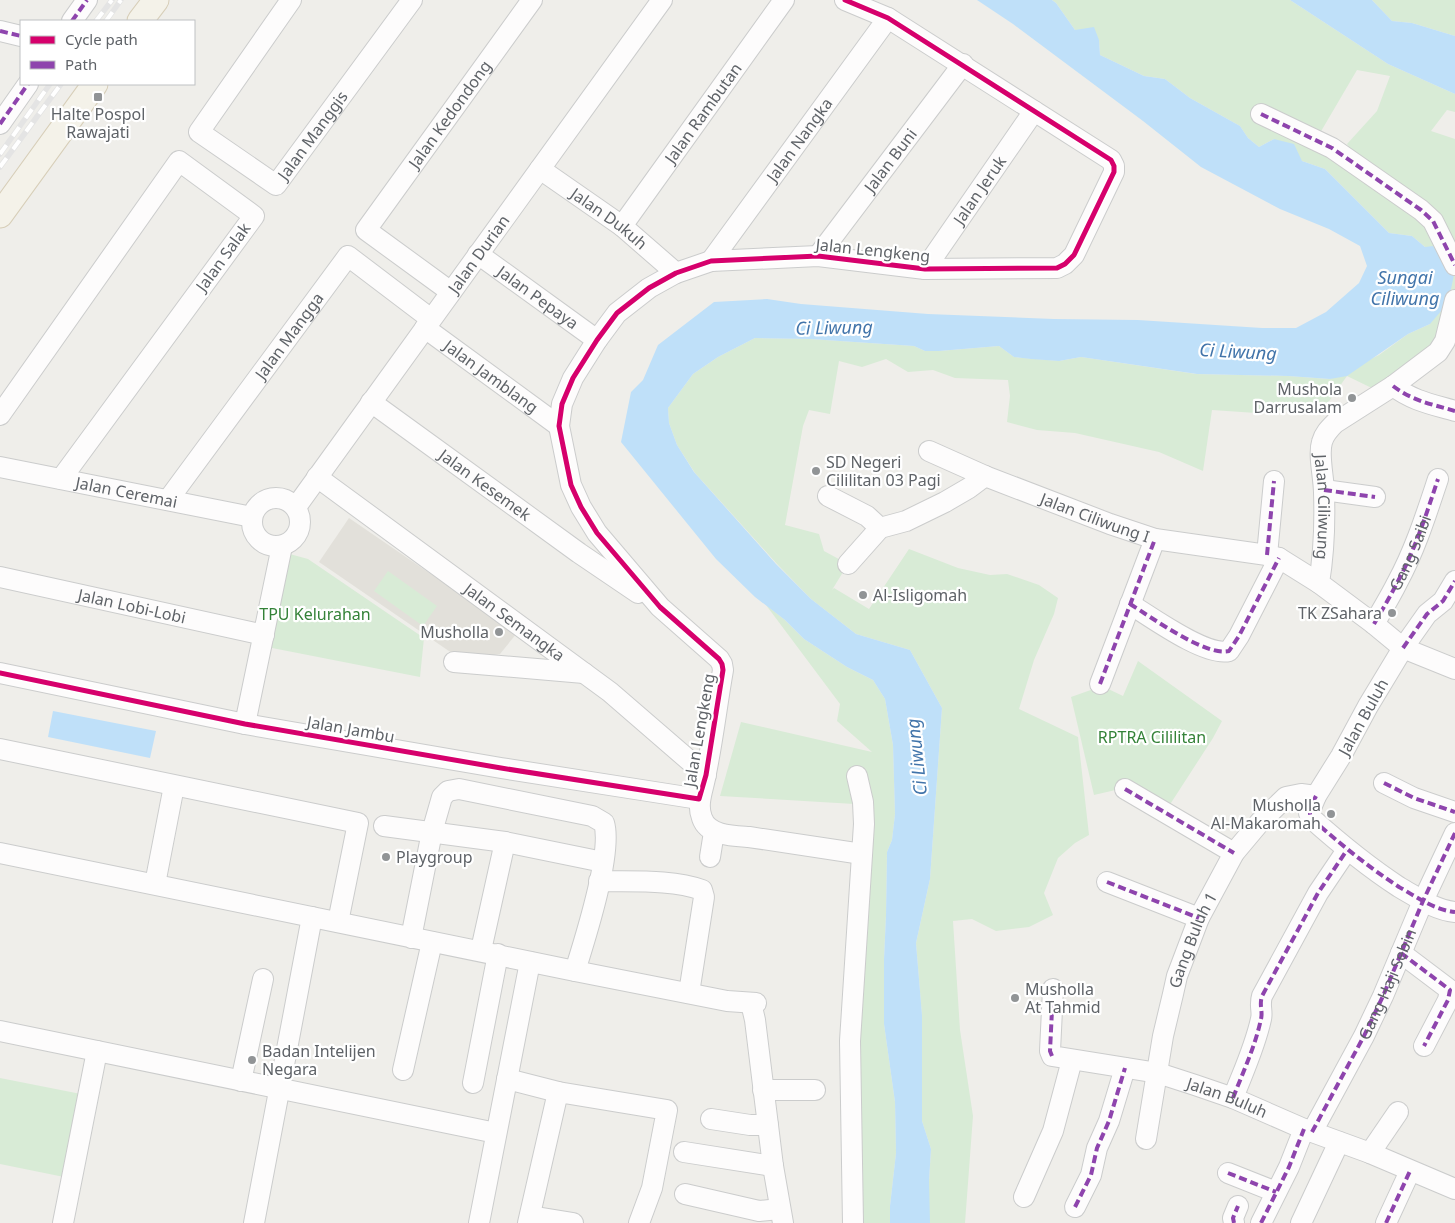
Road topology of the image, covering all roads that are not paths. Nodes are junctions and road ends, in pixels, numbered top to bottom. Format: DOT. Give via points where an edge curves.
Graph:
graph roads {
  1 [pos="87,0"];
  2 [pos="156,0"];
  3 [pos="291,0"];
  4 [pos="412,0"];
  5 [pos="532,0"];
  6 [pos="662,0"];
  7 [pos="784,0"];
  8 [pos="846,0"];
  9 [pos="888,18"];
  10 [pos="73,20"];
  11 [pos="141,20"];
  12 [pos="0,31"];
  13 [pos="20,36"];
  14 [pos="963,64"];
  15 [pos="27,85"];
  16 [pos="94,85"];
  17 [pos="1034,111"];
  18 [pos="1261,114"];
  19 [pos="1,121"];
  20 [pos="540,169"];
  21 [pos="0,214"];
  22 [pos="622,226"];
  23 [pos="478,254"];
  24 [pos="818,256"];
  25 [pos="711,262"];
  26 [pos="1455,265"];
  27 [pos="925,269"];
  28 [pos="676,272"];
  29 [pos="451,292"];
  30 [pos="1455,300"];
  31 [pos="428,324"];
  32 [pos="597,340"];
  33 [pos="1393,386"];
  34 [pos="371,402"];
  35 [pos="1455,411"];
  36 [pos="0,415"];
  37 [pos="559,426"];
  38 [pos="929,451"];
  39 [pos="0,467"];
  40 [pos="985,476"];
  41 [pos="317,477"];
  42 [pos="61,479"];
  43 [pos="1438,480"];
  44 [pos="1274,482"];
  45 [pos="1324,490"];
  46 [pos="828,496"];
  47 [pos="1375,496"];
  48 [pos="168,500"];
  49 [pos="296,507"];
  50 [pos="252,517"];
  51 [pos="880,528"];
  52 [pos="597,533"];
  53 [pos="1154,539"];
  54 [pos="282,546"];
  55 [pos="579,553"];
  56 [pos="1273,556"];
  57 [pos="848,564"];
  58 [pos="0,577"];
  59 [pos="1455,581"];
  60 [pos="1320,583"];
  61 [pos="1130,604"];
  62 [pos="660,607"];
  63 [pos="1374,624"];
  64 [pos="264,635"];
  65 [pos="1403,648"];
  66 [pos="454,662"];
  67 [pos="1455,669"];
  68 [pos="584,673"];
  69 [pos="0,674"];
  70 [pos="1100,684"];
  71 [pos="245,724"];
  72 [pos="0,749"];
  73 [pos="706,776"];
  74 [pos="857,776"];
  75 [pos="1384,783"];
  76 [pos="174,786"];
  77 [pos="1125,789"];
  78 [pos="1316,796"];
  79 [pos="700,799"];
  80 [pos="1455,812"];
  81 [pos="384,826"];
  82 [pos="432,832"];
  83 [pos="714,832"];
  84 [pos="1455,833"];
  85 [pos="505,842"];
  86 [pos="1347,850"];
  87 [pos="1234,853"];
  88 [pos="0,854"];
  89 [pos="862,854"];
  90 [pos="710,857"];
  91 [pos="601,871"];
  92 [pos="1107,882"];
  93 [pos="155,884"];
  94 [pos="1423,901"];
  95 [pos="1455,912"];
  96 [pos="312,917"];
  97 [pos="1199,918"];
  98 [pos="338,922"];
  99 [pos="411,938"];
  100 [pos="432,942"];
  101 [pos="490,952"];
  102 [pos="1401,953"];
  103 [pos="530,962"];
  104 [pos="575,971"];
  105 [pos="263,979"];
  106 [pos="1053,989"];
  107 [pos="689,992"];
  108 [pos="0,1031"];
  109 [pos="1424,1046"];
  110 [pos="97,1051"];
  111 [pos="1072,1060"];
  112 [pos="1125,1068"];
  113 [pos="403,1070"];
  114 [pos="1158,1073"];
  115 [pos="507,1079"];
  116 [pos="241,1080"];
  117 [pos="473,1083"];
  118 [pos="278,1088"];
  119 [pos="764,1090"];
  120 [pos="815,1090"];
  121 [pos="558,1092"];
  122 [pos="1233,1098"];
  123 [pos="1398,1112"];
  124 [pos="711,1118"];
  125 [pos="768,1125"];
  126 [pos="1308,1131"];
  127 [pos="496,1133"];
  128 [pos="1146,1139"];
  129 [pos="1340,1142"];
  130 [pos="684,1152"];
  131 [pos="1370,1153"];
  132 [pos="772,1166"];
  133 [pos="1410,1170"];
  134 [pos="1228,1173"];
  135 [pos="1455,1189"];
  136 [pos="1276,1192"];
  137 [pos="686,1194"];
  138 [pos="1024,1197"];
  139 [pos="1075,1207"];
  140 [pos="781,1216"];
  141 [pos="759,1217"];
  142 [pos="529,1219"];
  143 [pos="63,1223"];
  144 [pos="254,1223"];
  145 [pos="479,1223"];
  146 [pos="574,1223"];
  147 [pos="640,1223"];
  148 [pos="852,1223"];
  149 [pos="1261,1223"];
  150 [pos="1301,1223"];
  151 [pos="1386,1223"];
  1 -- 10 [label="street"];
  2 -- 11 [label="main road"];
  3 -- 4 [label="street, Jalan Manggis" via="199,132 276,185"];
  5 -- 29 [label="street, Jalan Kedondong" via="366,230"];
  6 -- 20 [label="street, Jalan Durian"];
  7 -- 22 [label="street, Jalan Rambutan"];
  8 -- 9 [label="street, Jalan Lengkeng"];
  9 -- 14 [label="street, Jalan Lengkeng"];
  9 -- 25 [label="street, Jalan Nangka"];
  12 -- 13 [label="street"];
  14 -- 17 [label="street, Jalan Lengkeng"];
  14 -- 24 [label="street, Jalan Buni"];
  15 -- 19 [label="street"];
  16 -- 21 [label="main road"];
  17 -- 27 [label="street, Jalan Jeruk"];
  17 -- 27 [label="street, Jalan Lengkeng" via="1111,160 1114,166 1074,255 1057,268"];
  18 -- 26 [label="street" via="1332,148 1421,210 1433,221"];
  20 -- 22 [label="street, Jalan Dukuh"];
  20 -- 23 [label="street, Jalan Durian"];
  22 -- 28 [label="street, Jalan Dukuh"];
  23 -- 29 [label="street, Jalan Durian"];
  23 -- 32 [label="street, Jalan Pepaya"];
  24 -- 25 [label="street, Jalan Lengkeng"];
  24 -- 27 [label="street, Jalan Lengkeng"];
  25 -- 28 [label="street, Jalan Lengkeng"];
  28 -- 32 [label="street, Jalan Lengkeng" via="617,313"];
  29 -- 31 [label="street, Jalan Durian"];
  30 -- 33 [label="street, Jalan Ciliwung" via="1445,341 1438,352"];
  31 -- 34 [label="street, Jalan Durian"];
  31 -- 37 [label="street, Jalan Jamblang"];
  31 -- 48 [label="street, Jalan Mangga" via="348,256"];
  32 -- 37 [label="street, Jalan Lengkeng" via="573,378 562,404"];
  33 -- 35 [label="street" via="1420,402"];
  33 -- 45 [label="street, Jalan Ciliwung" via="1328,430 1321,449"];
  34 -- 41 [label="street, Jalan Durian"];
  34 -- 55 [label="street, Jalan Kesemek"];
  36 -- 42 [label="street, Jalan Salak" via="179,161 254,216"];
  37 -- 52 [label="street, Jalan Lengkeng" via="571,485"];
  38 -- 40 [label="street, Jalan Ciliwung I"];
  39 -- 42 [label="street, Jalan Ceremai"];
  40 -- 51 [label="street" via="945,502 906,521"];
  40 -- 53 [label="street, Jalan Ciliwung I"];
  41 -- 49 [label="street, Jalan Durian"];
  41 -- 68 [label="street, Jalan Semangka"];
  42 -- 48 [label="street, Jalan Ceremai"];
  43 -- 63 [label="street, Gang Saibi" via="1408,560"];
  44 -- 56 [label="street"];
  45 -- 47 [label="street"];
  45 -- 60 [label="street, Jalan Ciliwung" via="1325,525"];
  46 -- 51 [label="street" via="867,516"];
  48 -- 50 [label="street, Jalan Ceremai"];
  49 -- 50 [label="street" via="280,498 271,498 256,508"];
  49 -- 54 [label="street" via="301,525 298,534"];
  50 -- 54 [label="street" via="256,535 263,542"];
  51 -- 57 [label="street"];
  52 -- 55 [label="street"];
  52 -- 62 [label="street, Jalan Lengkeng"];
  53 -- 56 [label="street, Jalan Ciliwung I"];
  53 -- 61 [label="street"];
  54 -- 64 [label="street"];
  55 -- 62 [label="street, Jalan Lengkeng"];
  56 -- 60 [label="street, Jalan Ciliwung I"];
  56 -- 61 [label="street" via="1239,636 1229,651 1208,649"];
  58 -- 64 [label="street, Jalan Lobi-Lobi"];
  59 -- 65 [label="street, Jalan Buluh" via="1443,601 1427,614"];
  60 -- 63 [label="street, Jalan Ciliwung"];
  61 -- 70 [label="street"];
  62 -- 73 [label="street, Jalan Lengkeng" via="722,664"];
  63 -- 65 [label="street, Jalan Ciliwung"];
  64 -- 71 [label="street"];
  65 -- 67 [label="street, Jalan Ciliwung"];
  65 -- 78 [label="street, Jalan Buluh"];
  66 -- 68 [label="street"];
  68 -- 73 [label="street, Jalan Semangka"];
  69 -- 71 [label="street, Jalan Jambu"];
  71 -- 79 [label="street, Jalan Jambu"];
  72 -- 76 [label="street"];
  73 -- 79 [label="street, Jalan Lengkeng"];
  74 -- 89 [label="street" via="863,802"];
  75 -- 80 [label="street" via="1414,798"];
  76 -- 93 [label="street"];
  76 -- 98 [label="street" via="358,823"];
  77 -- 87 [label="street"];
  78 -- 86 [label="street, Jalan Buluh" via="1310,808 1311,818"];
  78 -- 87 [label="street, Gang Buluh 1" via="1286,797"];
  79 -- 83 [label="street" via="702,820"];
  81 -- 82 [label="street"];
  82 -- 85 [label="street"];
  82 -- 91 [label="street" via="442,797 448,791 459,789 598,818 606,831"];
  82 -- 99 [label="street"];
  83 -- 89 [label="street"];
  83 -- 90 [label="street"];
  84 -- 94 [label="street, Gang Haji Sebin"];
  85 -- 91 [label="street"];
  85 -- 101 [label="street"];
  86 -- 94 [label="street, Jalan Buluh"];
  86 -- 122 [label="street" via="1318,893 1264,992 1260,1004 1262,1016 1253,1050"];
  87 -- 97 [label="street, Gang Buluh 1"];
  88 -- 93 [label="street"];
  89 -- 148 [label="street" via="850,1041"];
  91 -- 104 [label="street"];
  91 -- 107 [label="street" via="702,890 704,897"];
  92 -- 97 [label="street"];
  93 -- 96 [label="street"];
  94 -- 95 [label="street, Jalan Buluh"];
  94 -- 102 [label="street, Gang Haji Sebin"];
  96 -- 98 [label="street"];
  96 -- 118 [label="street"];
  97 -- 114 [label="street, Gang Buluh 1" via="1177,976"];
  98 -- 99 [label="street"];
  99 -- 100 [label="street"];
  100 -- 101 [label="street"];
  100 -- 113 [label="street"];
  101 -- 103 [label="street"];
  101 -- 117 [label="street"];
  102 -- 109 [label="street" via="1450,990"];
  102 -- 126 [label="street, Gang Haji Sebin" via="1364,1036"];
  103 -- 104 [label="street"];
  103 -- 115 [label="street"];
  104 -- 107 [label="street"];
  105 -- 116 [label="street"];
  106 -- 111 [label="street, Jalan Buluh" via="1050,1051 1052,1056"];
  107 -- 119 [label="street" via="753,1003"];
  108 -- 110 [label="street"];
  110 -- 116 [label="street"];
  110 -- 143 [label="street"];
  111 -- 112 [label="street, Jalan Buluh"];
  111 -- 138 [label="street" via="1053,1131"];
  112 -- 114 [label="street, Jalan Buluh"];
  112 -- 139 [label="street" via="1091,1175"];
  114 -- 122 [label="street, Jalan Buluh"];
  114 -- 128 [label="street, Gang Buluh 1"];
  115 -- 121 [label="street"];
  115 -- 127 [label="street"];
  116 -- 118 [label="street"];
  118 -- 127 [label="street"];
  118 -- 144 [label="street"];
  119 -- 120 [label="street"];
  119 -- 125 [label="street"];
  121 -- 142 [label="street"];
  121 -- 147 [label="street" via="667,1110 652,1188"];
  122 -- 126 [label="street, Jalan Buluh"];
  123 -- 131 [label="street"];
  124 -- 125 [label="street"];
  125 -- 132 [label="street"];
  126 -- 129 [label="street, Jalan Buluh"];
  126 -- 136 [label="street, Gang Haji Sebin"];
  127 -- 145 [label="street"];
  129 -- 131 [label="street, Jalan Buluh"];
  129 -- 150 [label="street"];
  130 -- 132 [label="street"];
  131 -- 133 [label="street, Jalan Buluh"];
  132 -- 140 [label="street"];
  133 -- 135 [label="street, Jalan Buluh"];
  133 -- 151 [label="street"];
  134 -- 136 [label="street"];
  136 -- 149 [label="street, Gang Haji Sebin"];
  137 -- 141 [label="street"];
  140 -- 141 [label="street"];
  142 -- 146 [label="street"];
}
